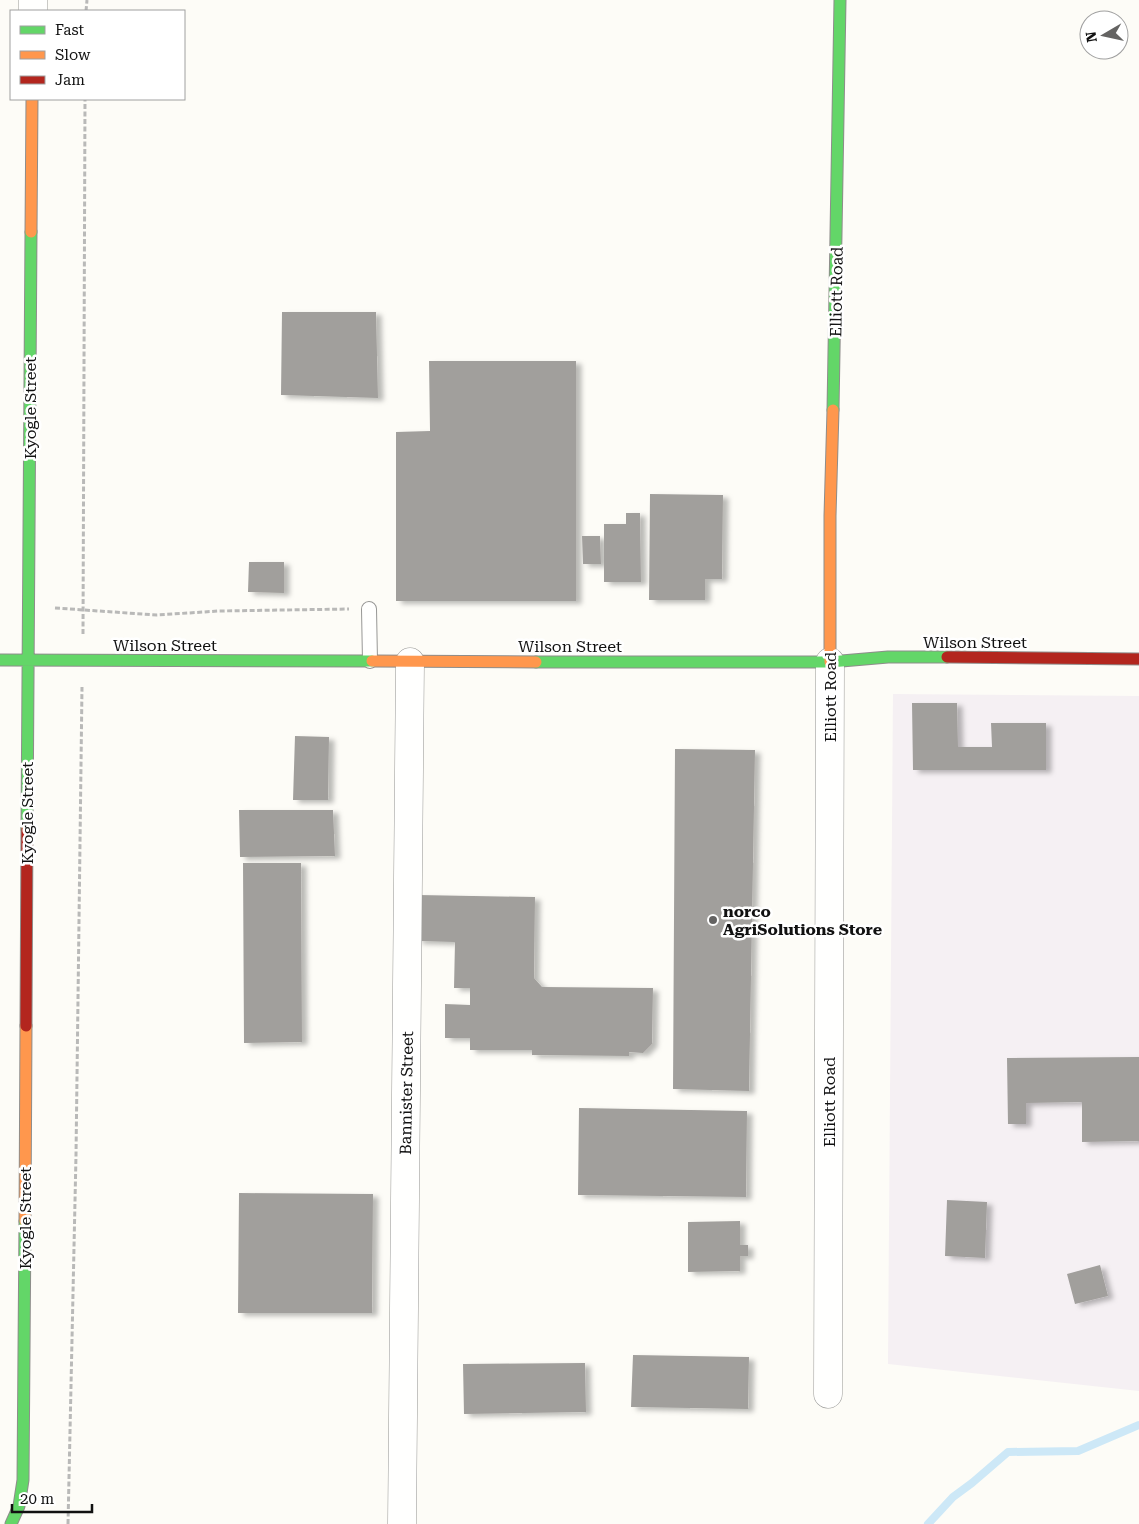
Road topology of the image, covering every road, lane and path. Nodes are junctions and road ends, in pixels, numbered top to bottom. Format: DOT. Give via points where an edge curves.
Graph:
graph roads {
  1 [pos="840,0"];
  2 [pos="32,100"];
  3 [pos="85,100"];
  4 [pos="46,607"];
  5 [pos="369,609"];
  6 [pos="83,610"];
  7 [pos="83,635"];
  8 [pos="1139,659"];
  9 [pos="0,660"];
  10 [pos="28,660"];
  11 [pos="370,662"];
  12 [pos="410,662"];
  13 [pos="830,662"];
  14 [pos="82,689"];
  15 [pos="828,1394"];
  16 [pos="10,1524"];
  17 [pos="68,1524"];
  18 [pos="402,1524"];
  1 -- 13 [label="street, Elliott Road"];
  2 -- 10 [label="street, Kyogle Street"];
  3 -- 6 [label="path"];
  4 -- 6 [label="path"];
  5 -- 6 [label="path" via="157,615"];
  5 -- 11 [label="lane"];
  6 -- 7 [label="path"];
  8 -- 13 [label="street, Wilson Street" via="888,657"];
  9 -- 10 [label="street, Wilson Street"];
  10 -- 11 [label="street, Wilson Street"];
  10 -- 16 [label="street, Kyogle Street" via="24,1480 20,1506"];
  11 -- 12 [label="street, Wilson Street"];
  12 -- 13 [label="street, Wilson Street"];
  12 -- 18 [label="street, Bannister Street"];
  13 -- 15 [label="street, Elliott Road"];
  14 -- 17 [label="path"];
}
